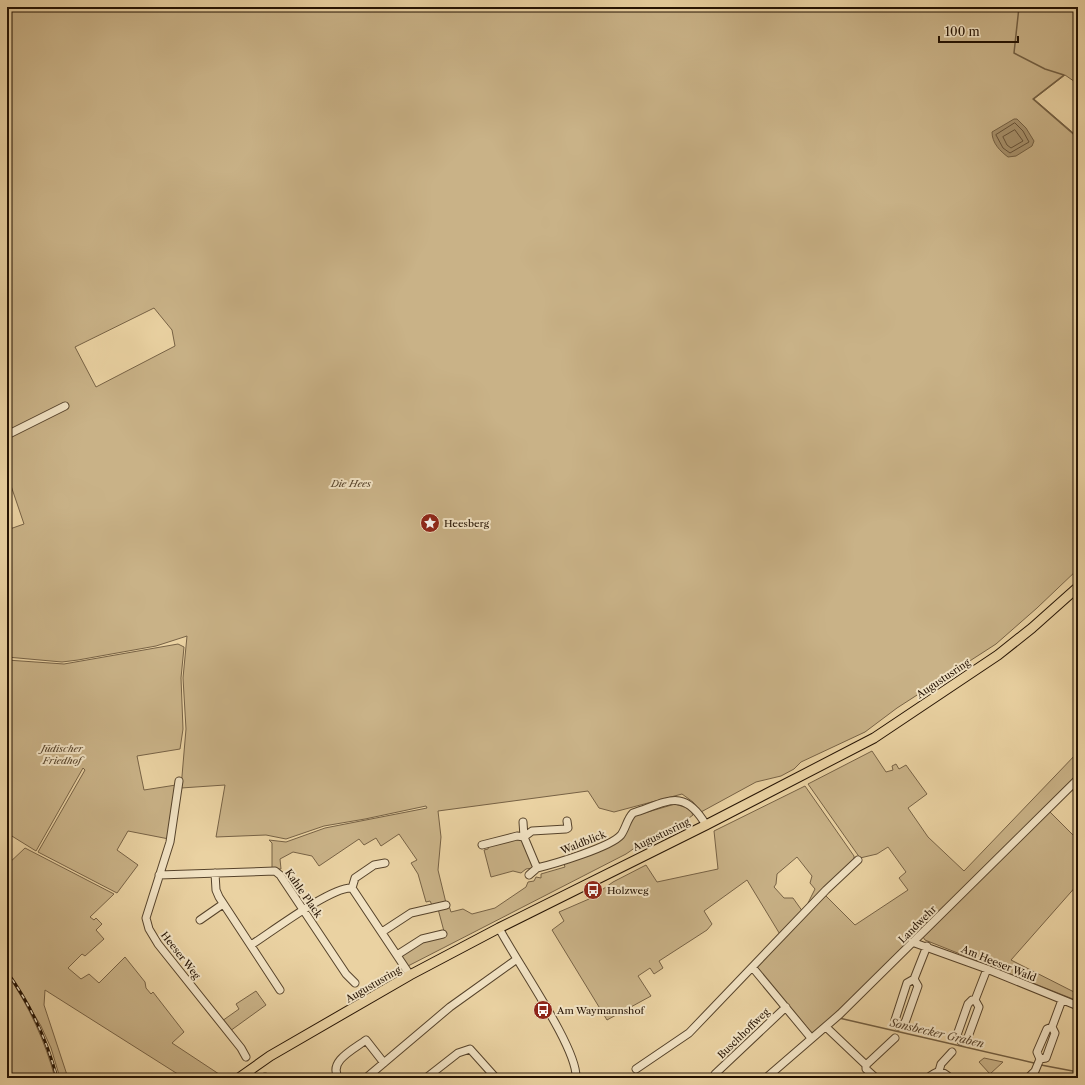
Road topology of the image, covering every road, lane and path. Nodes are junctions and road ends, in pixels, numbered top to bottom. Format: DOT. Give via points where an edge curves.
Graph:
graph roads {
  1 [pos="65,406"];
  2 [pos="7,435"];
  3 [pos="1078,587"];
  4 [pos="1078,779"];
  5 [pos="179,781"];
  6 [pos="567,821"];
  7 [pos="523,822"];
  8 [pos="706,825"];
  9 [pos="524,837"];
  10 [pos="482,845"];
  11 [pos="858,860"];
  12 [pos="385,863"];
  13 [pos="537,868"];
  14 [pos="216,873"];
  15 [pos="159,875"];
  16 [pos="529,875"];
  17 [pos="352,888"];
  18 [pos="223,904"];
  19 [pos="446,905"];
  20 [pos="303,908"];
  21 [pos="200,920"];
  22 [pos="499,928"];
  23 [pos="382,932"];
  24 [pos="443,934"];
  25 [pos="912,942"];
  26 [pos="251,945"];
  27 [pos="927,946"];
  28 [pos="397,955"];
  29 [pos="517,959"];
  30 [pos="753,968"];
  31 [pos="987,969"];
  32 [pos="410,975"];
  33 [pos="914,979"];
  34 [pos="355,982"];
  35 [pos="280,990"];
  36 [pos="975,1000"];
  37 [pos="1062,1000"];
  38 [pos="786,1006"];
  39 [pos="1078,1006"];
  40 [pos="826,1027"];
  41 [pos="1052,1027"];
  42 [pos="811,1038"];
  43 [pos="895,1038"];
  44 [pos="952,1052"];
  45 [pos="246,1057"];
  46 [pos="1040,1059"];
  47 [pos="384,1063"];
  48 [pos="866,1065"];
  49 [pos="636,1069"];
  50 [pos="939,1071"];
  51 [pos="715,1074"];
  52 [pos="239,1078"];
  53 [pos="339,1078"];
  54 [pos="366,1078"];
  55 [pos="426,1078"];
  56 [pos="496,1078"];
  57 [pos="576,1078"];
  58 [pos="766,1078"];
  59 [pos="876,1078"];
  60 [pos="928,1078"];
  61 [pos="950,1078"];
  62 [pos="1028,1078"];
  1 -- 2 [label="street"];
  3 -- 8 [label="main road, Augustusring" via="998,655 874,738"];
  4 -- 25 [label="street, Landwehr"];
  5 -- 15 [label="street, Heeser Weg" via="170,842"];
  6 -- 9 [label="street, Waldblick" via="566,829 532,831"];
  7 -- 9 [label="street"];
  8 -- 13 [label="street, Waldblick" via="693,806 675,800 633,813 620,836 611,842 575,857"];
  8 -- 22 [label="main road, Augustusring"];
  9 -- 10 [label="street, Waldblick" via="517,836"];
  9 -- 13 [label="street"];
  11 -- 30 [label="street" via="826,890"];
  12 -- 17 [label="street" via="374,864 355,878"];
  13 -- 16 [label="street, Waldblick"];
  14 -- 15 [label="street, Kahle Plack"];
  14 -- 18 [label="street" via="216,890"];
  14 -- 20 [label="street, Kahle Plack" via="275,871"];
  15 -- 45 [label="street, Heeser Weg" via="146,918 149,930"];
  17 -- 20 [label="street"];
  17 -- 23 [label="street"];
  18 -- 21 [label="street"];
  18 -- 26 [label="street"];
  19 -- 23 [label="street" via="411,913"];
  20 -- 26 [label="street"];
  20 -- 34 [label="street, Kahle Plack" via="346,974"];
  22 -- 29 [label="street"];
  22 -- 32 [label="main road, Augustusring"];
  23 -- 28 [label="street"];
  24 -- 28 [label="street" via="422,939"];
  25 -- 27 [label="street, Am Heeser Wald"];
  25 -- 40 [label="street, Landwehr"];
  26 -- 35 [label="street"];
  27 -- 31 [label="street, Am Heeser Wald"];
  27 -- 33 [label="street"];
  28 -- 32 [label="street"];
  29 -- 47 [label="street" via="450,1007"];
  29 -- 57 [label="street" via="569,1050"];
  30 -- 38 [label="street"];
  30 -- 49 [label="street" via="689,1033"];
  31 -- 36 [label="street"];
  31 -- 37 [label="street, Am Heeser Wald"];
  32 -- 52 [label="main road, Augustusring" via="270,1056"];
  33 -- 33 [label="street" via="907,983 895,1020 898,1026 905,1023 918,986"];
  36 -- 36 [label="street" via="968,1004 958,1035 961,1041 967,1039 979,1007"];
  37 -- 39 [label="street, Am Heeser Wald"];
  37 -- 41 [label="street"];
  38 -- 42 [label="street"];
  38 -- 51 [label="street, Buschhoffweg"];
  40 -- 42 [label="street, Landwehr"];
  40 -- 48 [label="street"];
  41 -- 46 [label="street" via="1046,1029 1038,1052"];
  41 -- 46 [label="street" via="1055,1034 1049,1053 1046,1058"];
  42 -- 58 [label="street, Landwehr"];
  43 -- 48 [label="street"];
  44 -- 50 [label="street" via="941,1064"];
  46 -- 62 [label="street" via="1035,1071"];
  47 -- 53 [label="street" via="366,1040 338,1061 335,1072"];
  47 -- 54 [label="street"];
  48 -- 59 [label="street" via="866,1069"];
  50 -- 60 [label="street"];
  50 -- 61 [label="street"];
  55 -- 56 [label="street" via="458,1053 470,1049"];
}
